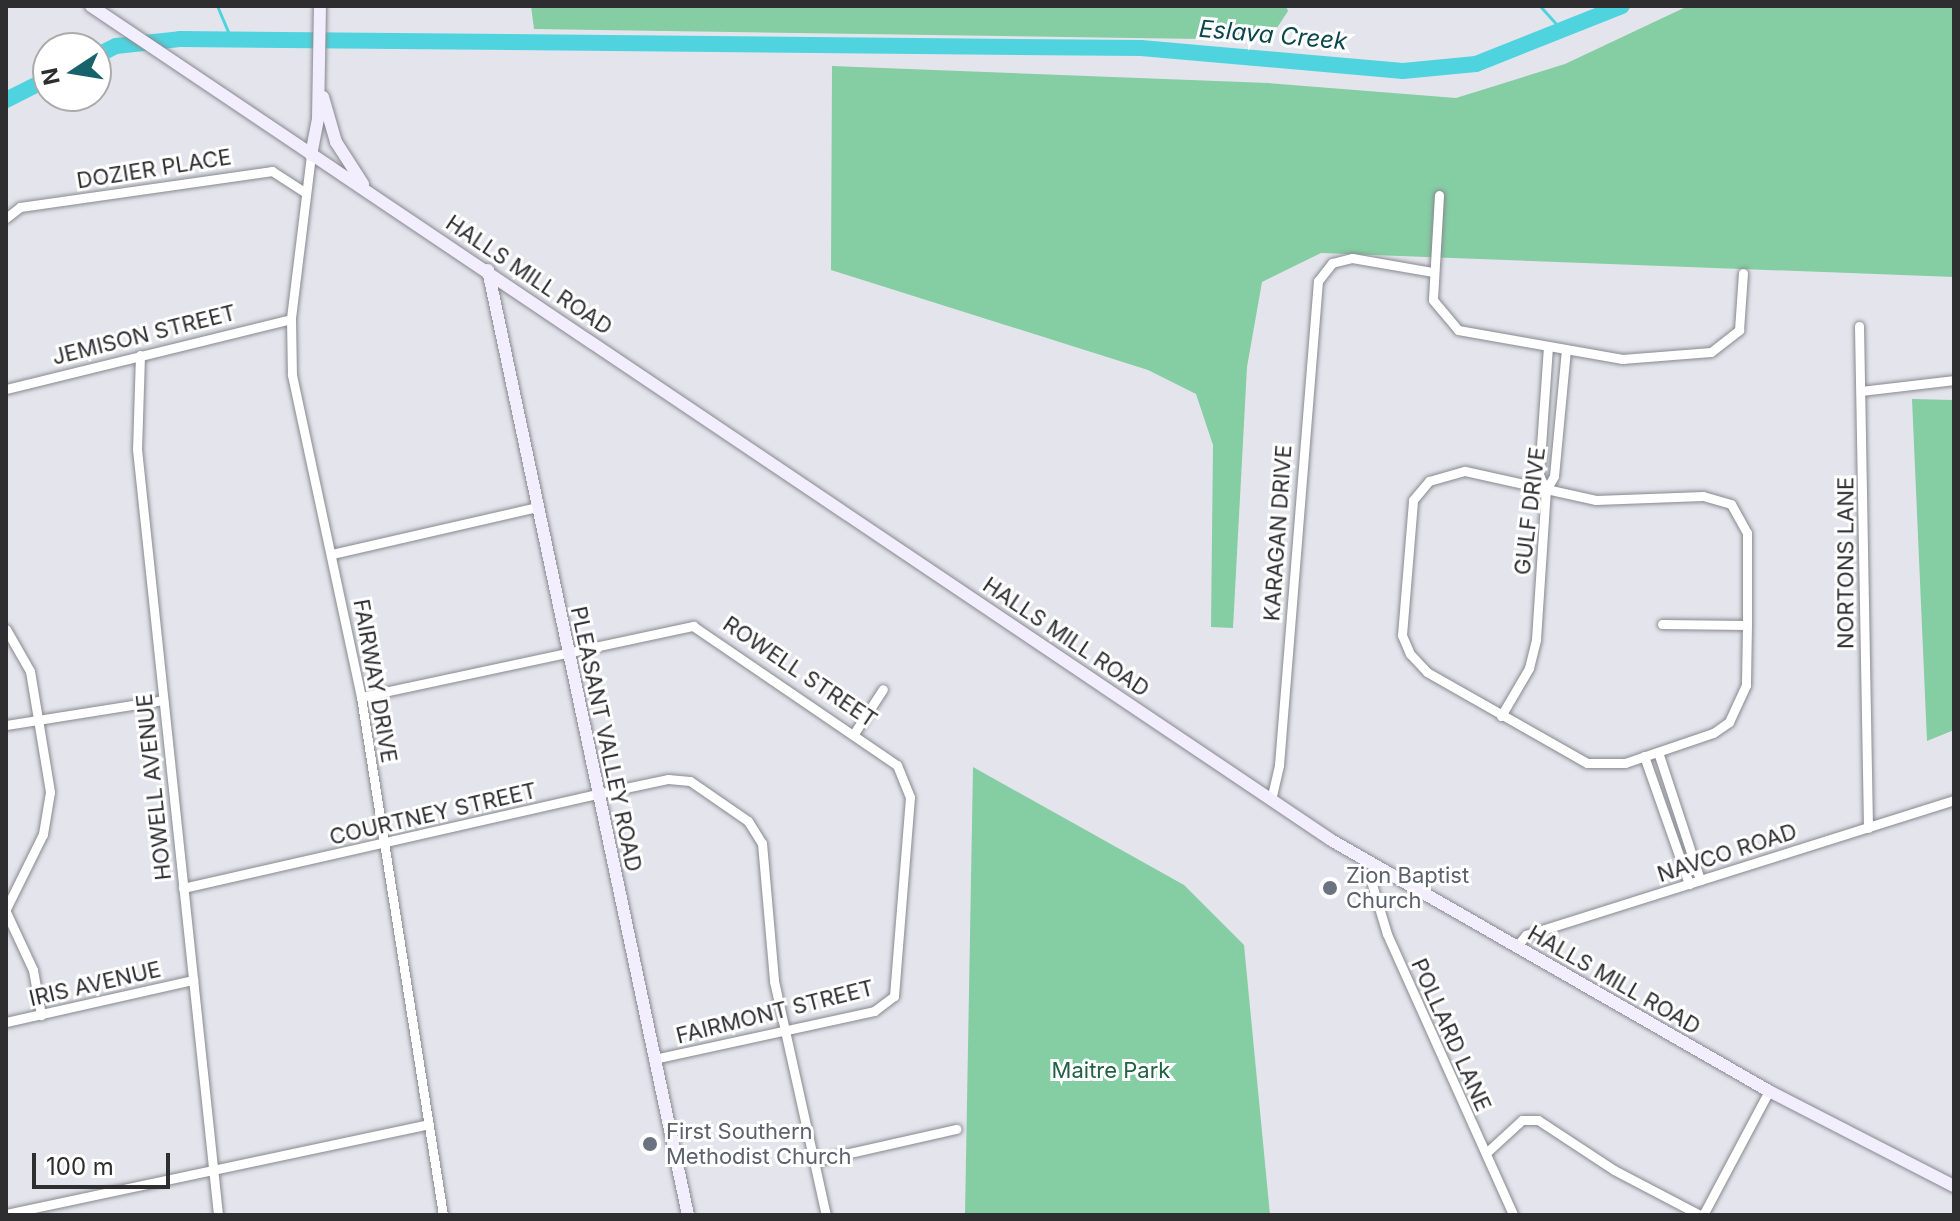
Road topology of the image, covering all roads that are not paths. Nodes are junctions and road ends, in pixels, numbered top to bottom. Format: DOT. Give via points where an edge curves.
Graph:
graph roads {
  1 [pos="91,6"];
  2 [pos="320,11"];
  3 [pos="318,74"];
  4 [pos="311,155"];
  5 [pos="306,193"];
  6 [pos="370,193"];
  7 [pos="1439,195"];
  8 [pos="6,218"];
  9 [pos="488,270"];
  10 [pos="1432,272"];
  11 [pos="1743,273"];
  12 [pos="291,319"];
  13 [pos="1859,326"];
  14 [pos="1548,347"];
  15 [pos="1566,350"];
  16 [pos="140,355"];
  17 [pos="1954,380"];
  18 [pos="6,389"];
  19 [pos="1861,391"];
  20 [pos="1543,423"];
  21 [pos="1558,425"];
  22 [pos="1546,490"];
  23 [pos="538,507"];
  24 [pos="332,554"];
  25 [pos="1662,624"];
  26 [pos="1747,625"];
  27 [pos="8,630"];
  28 [pos="568,650"];
  29 [pos="883,689"];
  30 [pos="361,697"];
  31 [pos="163,700"];
  32 [pos="1501,716"];
  33 [pos="38,720"];
  34 [pos="6,725"];
  35 [pos="855,732"];
  36 [pos="1658,752"];
  37 [pos="1644,756"];
  38 [pos="597,794"];
  39 [pos="1271,800"];
  40 [pos="1954,800"];
  41 [pos="1868,828"];
  42 [pos="385,845"];
  43 [pos="1373,865"];
  44 [pos="1700,880"];
  45 [pos="1689,884"];
  46 [pos="183,888"];
  47 [pos="6,910"];
  48 [pos="900,939"];
  49 [pos="1516,947"];
  50 [pos="193,980"];
  51 [pos="41,1015"];
  52 [pos="6,1022"];
  53 [pos="785,1031"];
  54 [pos="653,1059"];
  55 [pos="1769,1091"];
  56 [pos="429,1124"];
  57 [pos="956,1129"];
  58 [pos="1486,1153"];
  59 [pos="814,1161"];
  60 [pos="213,1168"];
  61 [pos="1954,1186"];
  62 [pos="6,1214"];
  63 [pos="218,1215"];
  64 [pos="443,1215"];
  65 [pos="688,1215"];
  66 [pos="826,1215"];
  67 [pos="1513,1215"];
  68 [pos="1702,1215"];
  1 -- 4 [label="street, HALLS MILL ROAD"];
  2 -- 3 [label="street"];
  3 -- 4 [label="street"];
  3 -- 6 [label="street" via="336,142"];
  4 -- 5 [label="street, FAIRWAY DRIVE"];
  4 -- 6 [label="street, HALLS MILL ROAD"];
  5 -- 8 [label="street, DOZIER PLACE" via="272,171 20,207"];
  5 -- 12 [label="street, FAIRWAY DRIVE"];
  6 -- 9 [label="street, HALLS MILL ROAD"];
  7 -- 10 [label="street"];
  9 -- 23 [label="street, PLEASANT VALLEY ROAD"];
  9 -- 39 [label="street, HALLS MILL ROAD"];
  10 -- 14 [label="street" via="1433,300 1458,330"];
  10 -- 39 [label="street, KARAGAN DRIVE" via="1352,258 1324,270 1314,299 1279,765"];
  11 -- 15 [label="street" via="1742,317 1730,341 1711,352 1646,360"];
  12 -- 16 [label="street, JEMISON STREET"];
  12 -- 24 [label="street, FAIRWAY DRIVE" via="292,375"];
  13 -- 19 [label="street, NORTONS LANE"];
  14 -- 15 [label="street"];
  14 -- 20 [label="street"];
  15 -- 21 [label="street, GULF DRIVE"];
  16 -- 18 [label="street, JEMISON STREET"];
  16 -- 31 [label="street, HOWELL AVENUE" via="137,449"];
  17 -- 19 [label="street"];
  19 -- 41 [label="street, NORTONS LANE"];
  20 -- 21 [label="street"];
  20 -- 22 [label="street" via="1539,475"];
  21 -- 22 [label="street, GULF DRIVE" via="1554,476"];
  22 -- 26 [label="street" via="1596,500 1722,498 1743,521"];
  22 -- 32 [label="street, GULF DRIVE" via="1536,639 1529,668"];
  22 -- 32 [label="street" via="1465,471 1446,474 1420,487 1408,533 1402,635 1418,663"];
  23 -- 24 [label="street"];
  23 -- 28 [label="street, PLEASANT VALLEY ROAD"];
  24 -- 30 [label="street, FAIRWAY DRIVE"];
  25 -- 26 [label="street"];
  26 -- 36 [label="street" via="1746,685 1740,706 1713,733"];
  27 -- 33 [label="street" via="30,671"];
  28 -- 30 [label="street, ROWELL STREET"];
  28 -- 35 [label="street, ROWELL STREET" via="684,625 702,628"];
  28 -- 38 [label="street, PLEASANT VALLEY ROAD"];
  29 -- 35 [label="street"];
  30 -- 42 [label="street, FAIRWAY DRIVE"];
  31 -- 33 [label="street"];
  31 -- 46 [label="street, HOWELL AVENUE"];
  32 -- 37 [label="street" via="1587,763 1613,764"];
  33 -- 34 [label="street"];
  33 -- 47 [label="street" via="49,814"];
  35 -- 48 [label="street, ROWELL STREET" via="897,765 908,785"];
  36 -- 37 [label="street"];
  36 -- 44 [label="street"];
  37 -- 45 [label="street"];
  38 -- 42 [label="street, COURTNEY STREET"];
  38 -- 53 [label="street, COURTNEY STREET" via="668,779 690,781 758,832 774,981"];
  38 -- 54 [label="street, PLEASANT VALLEY ROAD"];
  39 -- 43 [label="street, HALLS MILL ROAD"];
  40 -- 41 [label="street, NAVCO ROAD"];
  41 -- 44 [label="street, NAVCO ROAD"];
  42 -- 46 [label="street, COURTNEY STREET"];
  42 -- 56 [label="street, FAIRWAY DRIVE"];
  43 -- 49 [label="street, HALLS MILL ROAD"];
  43 -- 58 [label="street, POLLARD LANE" via="1371,881 1387,934"];
  44 -- 45 [label="street, NAVCO ROAD"];
  45 -- 49 [label="street, NAVCO ROAD" via="1526,935"];
  46 -- 50 [label="street, HOWELL AVENUE"];
  47 -- 51 [label="street" via="33,970"];
  48 -- 53 [label="street, FAIRMONT STREET" via="897,984 886,1005"];
  49 -- 55 [label="street, HALLS MILL ROAD"];
  50 -- 51 [label="street, IRIS AVENUE"];
  50 -- 60 [label="street, HOWELL AVENUE"];
  51 -- 52 [label="street, IRIS AVENUE"];
  53 -- 54 [label="street, FAIRMONT STREET"];
  53 -- 59 [label="street, COURTNEY STREET"];
  54 -- 65 [label="street, PLEASANT VALLEY ROAD"];
  55 -- 61 [label="street, HALLS MILL ROAD"];
  55 -- 68 [label="street"];
  56 -- 60 [label="street"];
  56 -- 64 [label="street, FAIRWAY DRIVE"];
  57 -- 59 [label="street"];
  58 -- 67 [label="street, POLLARD LANE"];
  58 -- 68 [label="street" via="1522,1120 1538,1120 1614,1170"];
  59 -- 66 [label="street, COURTNEY STREET"];
  60 -- 62 [label="street"];
  60 -- 63 [label="street, HOWELL AVENUE"];
}
